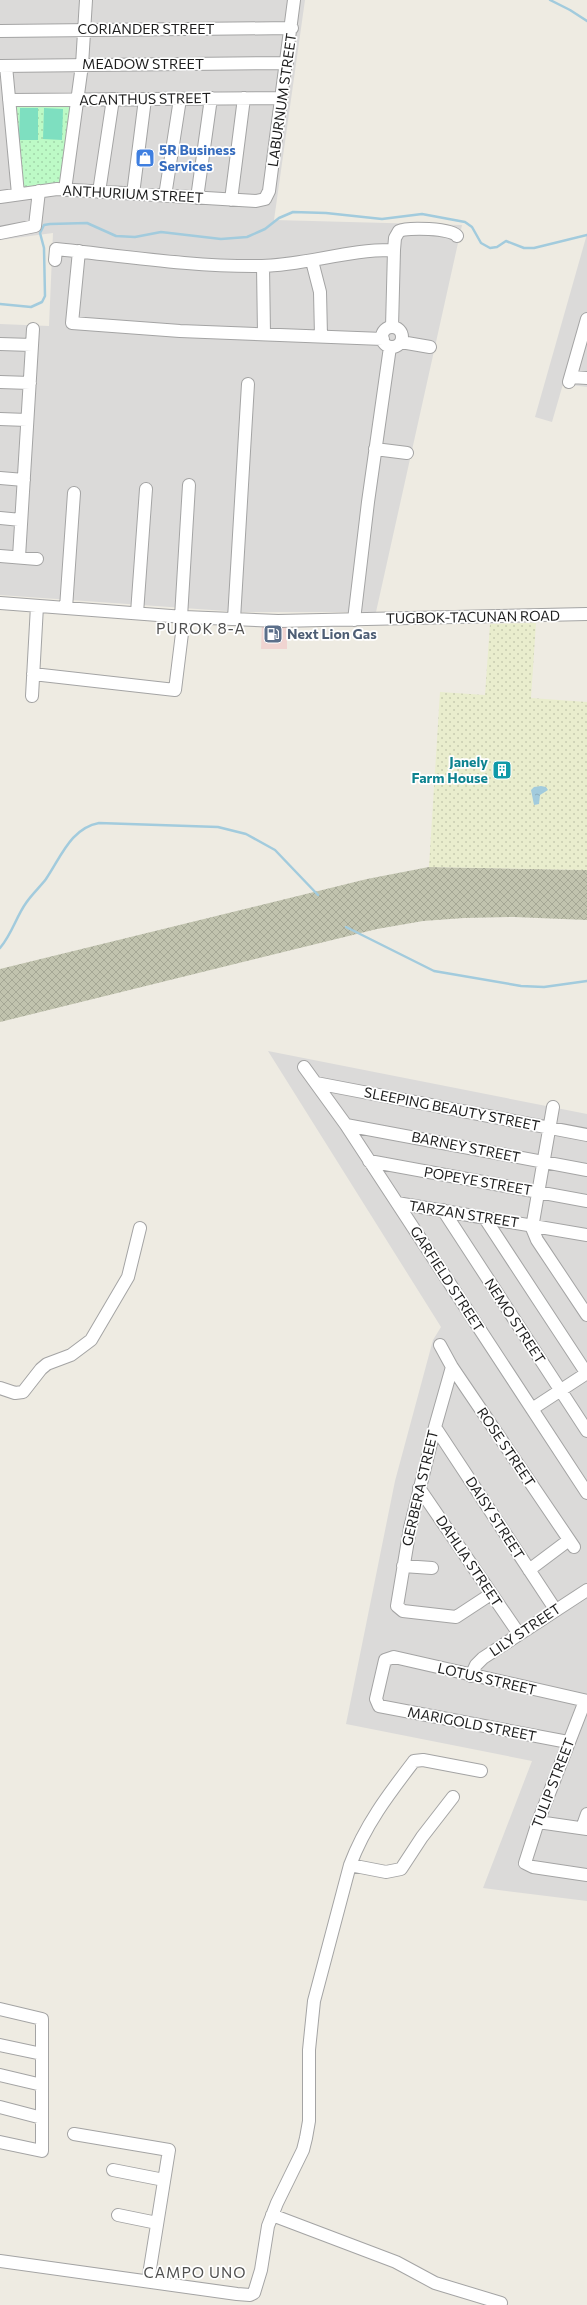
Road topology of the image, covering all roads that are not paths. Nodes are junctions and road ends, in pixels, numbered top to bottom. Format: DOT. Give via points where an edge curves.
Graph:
graph roads {
  1 [pos="86,0"];
  2 [pos="294,0"];
  3 [pos="292,28"];
  4 [pos="84,30"];
  5 [pos="0,31"];
  6 [pos="287,63"];
  7 [pos="82,65"];
  8 [pos="3,66"];
  9 [pos="180,98"];
  10 [pos="211,98"];
  11 [pos="244,98"];
  12 [pos="281,98"];
  13 [pos="78,99"];
  14 [pos="113,99"];
  15 [pos="145,99"];
  16 [pos="9,100"];
  17 [pos="65,190"];
  18 [pos="39,191"];
  19 [pos="99,192"];
  20 [pos="18,194"];
  21 [pos="132,194"];
  22 [pos="165,196"];
  23 [pos="0,197"];
  24 [pos="197,198"];
  25 [pos="265,199"];
  26 [pos="231,200"];
  27 [pos="0,233"];
  28 [pos="457,236"];
  29 [pos="394,250"];
  30 [pos="79,251"];
  31 [pos="55,260"];
  32 [pos="312,261"];
  33 [pos="263,266"];
  34 [pos="587,319"];
  35 [pos="392,327"];
  36 [pos="33,329"];
  37 [pos="264,334"];
  38 [pos="320,336"];
  39 [pos="391,343"];
  40 [pos="0,344"];
  41 [pos="32,345"];
  42 [pos="430,347"];
  43 [pos="587,378"];
  44 [pos="0,382"];
  45 [pos="30,383"];
  46 [pos="248,384"];
  47 [pos="0,420"];
  48 [pos="28,420"];
  49 [pos="375,449"];
  50 [pos="407,453"];
  51 [pos="0,478"];
  52 [pos="24,480"];
  53 [pos="189,485"];
  54 [pos="146,489"];
  55 [pos="74,493"];
  56 [pos="0,518"];
  57 [pos="22,520"];
  58 [pos="0,556"];
  59 [pos="19,557"];
  60 [pos="37,559"];
  61 [pos="0,604"];
  62 [pos="36,606"];
  63 [pos="66,608"];
  64 [pos="137,613"];
  65 [pos="587,614"];
  66 [pos="182,617"];
  67 [pos="234,620"];
  68 [pos="351,620"];
  69 [pos="33,674"];
  70 [pos="32,696"];
  71 [pos="304,1068"];
  72 [pos="316,1083"];
  73 [pos="552,1107"];
  74 [pos="346,1125"];
  75 [pos="549,1127"];
  76 [pos="587,1134"];
  77 [pos="369,1161"];
  78 [pos="543,1161"];
  79 [pos="587,1170"];
  80 [pos="537,1191"];
  81 [pos="587,1201"];
  82 [pos="397,1203"];
  83 [pos="443,1210"];
  84 [pos="484,1217"];
  85 [pos="531,1225"];
  86 [pos="140,1228"];
  87 [pos="587,1235"];
  88 [pos="587,1315"];
  89 [pos="440,1346"];
  90 [pos="452,1367"];
  91 [pos="587,1373"];
  92 [pos="0,1388"];
  93 [pos="560,1390"];
  94 [pos="532,1409"];
  95 [pos="435,1427"];
  96 [pos="587,1431"];
  97 [pos="419,1488"];
  98 [pos="587,1493"];
  99 [pos="403,1566"];
  100 [pos="432,1568"];
  101 [pos="529,1570"];
  102 [pos="587,1590"];
  103 [pos="491,1594"];
  104 [pos="555,1609"];
  105 [pos="519,1634"];
  106 [pos="471,1676"];
  107 [pos="586,1701"];
  108 [pos="377,1704"];
  109 [pos="568,1742"];
  110 [pos="481,1771"];
  111 [pos="453,1797"];
  112 [pos="587,1814"];
  113 [pos="538,1822"];
  114 [pos="584,1828"];
  115 [pos="350,1865"];
  116 [pos="587,1875"];
  117 [pos="0,2009"];
  118 [pos="0,2045"];
  119 [pos="42,2054"];
  120 [pos="0,2075"];
  121 [pos="42,2085"];
  122 [pos="0,2107"];
  123 [pos="42,2118"];
  124 [pos="74,2134"];
  125 [pos="0,2142"];
  126 [pos="113,2170"];
  127 [pos="164,2180"];
  128 [pos="118,2215"];
  129 [pos="272,2215"];
  130 [pos="157,2223"];
  131 [pos="0,2261"];
  132 [pos="148,2281"];
  133 [pos="501,2304"];
  1 -- 4 [label="street"];
  2 -- 3 [label="street, LABURNUM STREET"];
  3 -- 4 [label="street, CORIANDER STREET"];
  3 -- 6 [label="street, LABURNUM STREET"];
  4 -- 5 [label="street, CORIANDER STREET"];
  4 -- 7 [label="street"];
  6 -- 7 [label="street, MEADOW STREET"];
  6 -- 12 [label="street, LABURNUM STREET"];
  7 -- 8 [label="street, MEADOW STREET"];
  7 -- 13 [label="street"];
  8 -- 16 [label="street"];
  9 -- 10 [label="street, ACANTHUS STREET"];
  9 -- 15 [label="street, ACANTHUS STREET"];
  9 -- 22 [label="street"];
  10 -- 11 [label="street, ACANTHUS STREET"];
  10 -- 24 [label="street"];
  11 -- 12 [label="street, ACANTHUS STREET"];
  11 -- 26 [label="street"];
  12 -- 25 [label="street, LABURNUM STREET" via="269,191"];
  13 -- 14 [label="street, ACANTHUS STREET"];
  13 -- 16 [label="street, ACANTHUS STREET"];
  13 -- 17 [label="street"];
  14 -- 15 [label="street, ACANTHUS STREET"];
  14 -- 19 [label="street"];
  15 -- 21 [label="street"];
  16 -- 20 [label="street"];
  17 -- 18 [label="street, ANTHURIUM STREET"];
  17 -- 19 [label="street, ANTHURIUM STREET"];
  18 -- 20 [label="street, ANTHURIUM STREET"];
  18 -- 27 [label="street" via="35,226"];
  19 -- 21 [label="street, ANTHURIUM STREET"];
  20 -- 23 [label="street, ANTHURIUM STREET"];
  21 -- 22 [label="street, ANTHURIUM STREET"];
  22 -- 24 [label="street, ANTHURIUM STREET"];
  24 -- 26 [label="street, ANTHURIUM STREET"];
  25 -- 26 [label="street, ANTHURIUM STREET"];
  28 -- 29 [label="street" via="449,230 402,229 396,234"];
  29 -- 32 [label="street" via="370,250"];
  29 -- 35 [label="street"];
  30 -- 31 [label="street" via="56,249"];
  30 -- 33 [label="street" via="201,263"];
  30 -- 37 [label="street" via="72,323"];
  32 -- 33 [label="street"];
  32 -- 38 [label="street" via="320,292"];
  33 -- 37 [label="street" via="259,300"];
  34 -- 43 [label="street" via="570,379"];
  35 -- 39 [label="street" via="385,329"];
  35 -- 39 [label="street" via="400,330 403,336"];
  36 -- 41 [label="street"];
  37 -- 38 [label="street"];
  38 -- 39 [label="street"];
  39 -- 42 [label="street"];
  39 -- 49 [label="street"];
  40 -- 41 [label="street"];
  41 -- 45 [label="street"];
  44 -- 45 [label="street"];
  45 -- 48 [label="street"];
  46 -- 67 [label="street"];
  47 -- 48 [label="street"];
  48 -- 52 [label="street"];
  49 -- 50 [label="street"];
  49 -- 68 [label="street"];
  51 -- 52 [label="street"];
  52 -- 57 [label="street"];
  53 -- 66 [label="street"];
  54 -- 64 [label="street"];
  55 -- 63 [label="street"];
  56 -- 57 [label="street"];
  57 -- 59 [label="street"];
  58 -- 59 [label="street"];
  59 -- 60 [label="street"];
  61 -- 62 [label="street, TUGBOK-TACUNAN ROAD"];
  62 -- 63 [label="street, TUGBOK-TACUNAN ROAD"];
  62 -- 69 [label="street"];
  63 -- 64 [label="street, TUGBOK-TACUNAN ROAD"];
  64 -- 66 [label="street, TUGBOK-TACUNAN ROAD"];
  65 -- 68 [label="street, TUGBOK-TACUNAN ROAD"];
  66 -- 67 [label="street, TUGBOK-TACUNAN ROAD"];
  66 -- 69 [label="street" via="174,690"];
  67 -- 68 [label="street, TUGBOK-TACUNAN ROAD"];
  69 -- 70 [label="street"];
  71 -- 72 [label="street, GARFIELD STREET"];
  72 -- 74 [label="street, GARFIELD STREET"];
  72 -- 75 [label="street, SLEEPING BEAUTY STREET"];
  73 -- 75 [label="street"];
  74 -- 77 [label="street, GARFIELD STREET"];
  74 -- 78 [label="street, BARNEY STREET"];
  75 -- 76 [label="street, SLEEPING BEAUTY STREET"];
  75 -- 78 [label="street"];
  77 -- 80 [label="street, POPEYE STREET"];
  77 -- 82 [label="street, GARFIELD STREET"];
  78 -- 79 [label="street, BARNEY STREET"];
  78 -- 80 [label="street"];
  80 -- 81 [label="street, POPEYE STREET"];
  80 -- 85 [label="street"];
  82 -- 83 [label="street, TARZAN STREET"];
  82 -- 94 [label="street, GARFIELD STREET"];
  83 -- 84 [label="street, TARZAN STREET"];
  83 -- 93 [label="street, NEMO STREET"];
  84 -- 85 [label="street, TARZAN STREET"];
  84 -- 91 [label="street"];
  85 -- 87 [label="street"];
  85 -- 88 [label="street" via="537,1240"];
  86 -- 92 [label="street" via="128,1277 91,1340 71,1355 47,1364 20,1394"];
  89 -- 90 [label="street, ROSE STREET"];
  90 -- 95 [label="street, GERBERA STREET"];
  90 -- 101 [label="street, ROSE STREET" via="572,1544"];
  91 -- 93 [label="street"];
  93 -- 94 [label="street"];
  93 -- 96 [label="street, NEMO STREET"];
  94 -- 98 [label="street, GARFIELD STREET"];
  95 -- 97 [label="street, GERBERA STREET"];
  95 -- 101 [label="street, DAISY STREET"];
  97 -- 99 [label="street, GERBERA STREET"];
  97 -- 103 [label="street, DAHLIA STREET"];
  99 -- 100 [label="street"];
  99 -- 103 [label="street, GERBERA STREET" via="397,1603 400,1610 456,1617"];
  101 -- 104 [label="street, DAISY STREET"];
  102 -- 104 [label="street, LILY STREET"];
  103 -- 105 [label="street, DAHLIA STREET"];
  104 -- 105 [label="street, LILY STREET"];
  105 -- 106 [label="street, LILY STREET" via="479,1661"];
  106 -- 107 [label="street, LOTUS STREET"];
  106 -- 108 [label="street, LOTUS STREET" via="394,1657 387,1658"];
  107 -- 109 [label="street, TULIP STREET"];
  108 -- 109 [label="street, MARIGOLD STREET" via="381,1707"];
  109 -- 113 [label="street, TULIP STREET"];
  110 -- 115 [label="street" via="423,1760 414,1761 380,1804 364,1830"];
  111 -- 115 [label="street" via="402,1869 386,1872"];
  112 -- 114 [label="street"];
  113 -- 114 [label="street"];
  113 -- 116 [label="street, TULIP STREET" via="525,1859 526,1865"];
  115 -- 129 [label="street" via="314,2001 309,2050 309,2121 306,2138 303,2150"];
  117 -- 119 [label="street" via="42,2019"];
  118 -- 119 [label="street"];
  119 -- 121 [label="street"];
  120 -- 121 [label="street"];
  121 -- 123 [label="street"];
  122 -- 123 [label="street"];
  123 -- 125 [label="street" via="42,2151"];
  124 -- 127 [label="street" via="169,2150"];
  126 -- 127 [label="street"];
  127 -- 130 [label="street"];
  128 -- 130 [label="street"];
  129 -- 132 [label="street" via="254,2293 250,2295"];
  129 -- 133 [label="street" via="396,2262 428,2280"];
  130 -- 132 [label="street"];
  131 -- 132 [label="street"];
}
